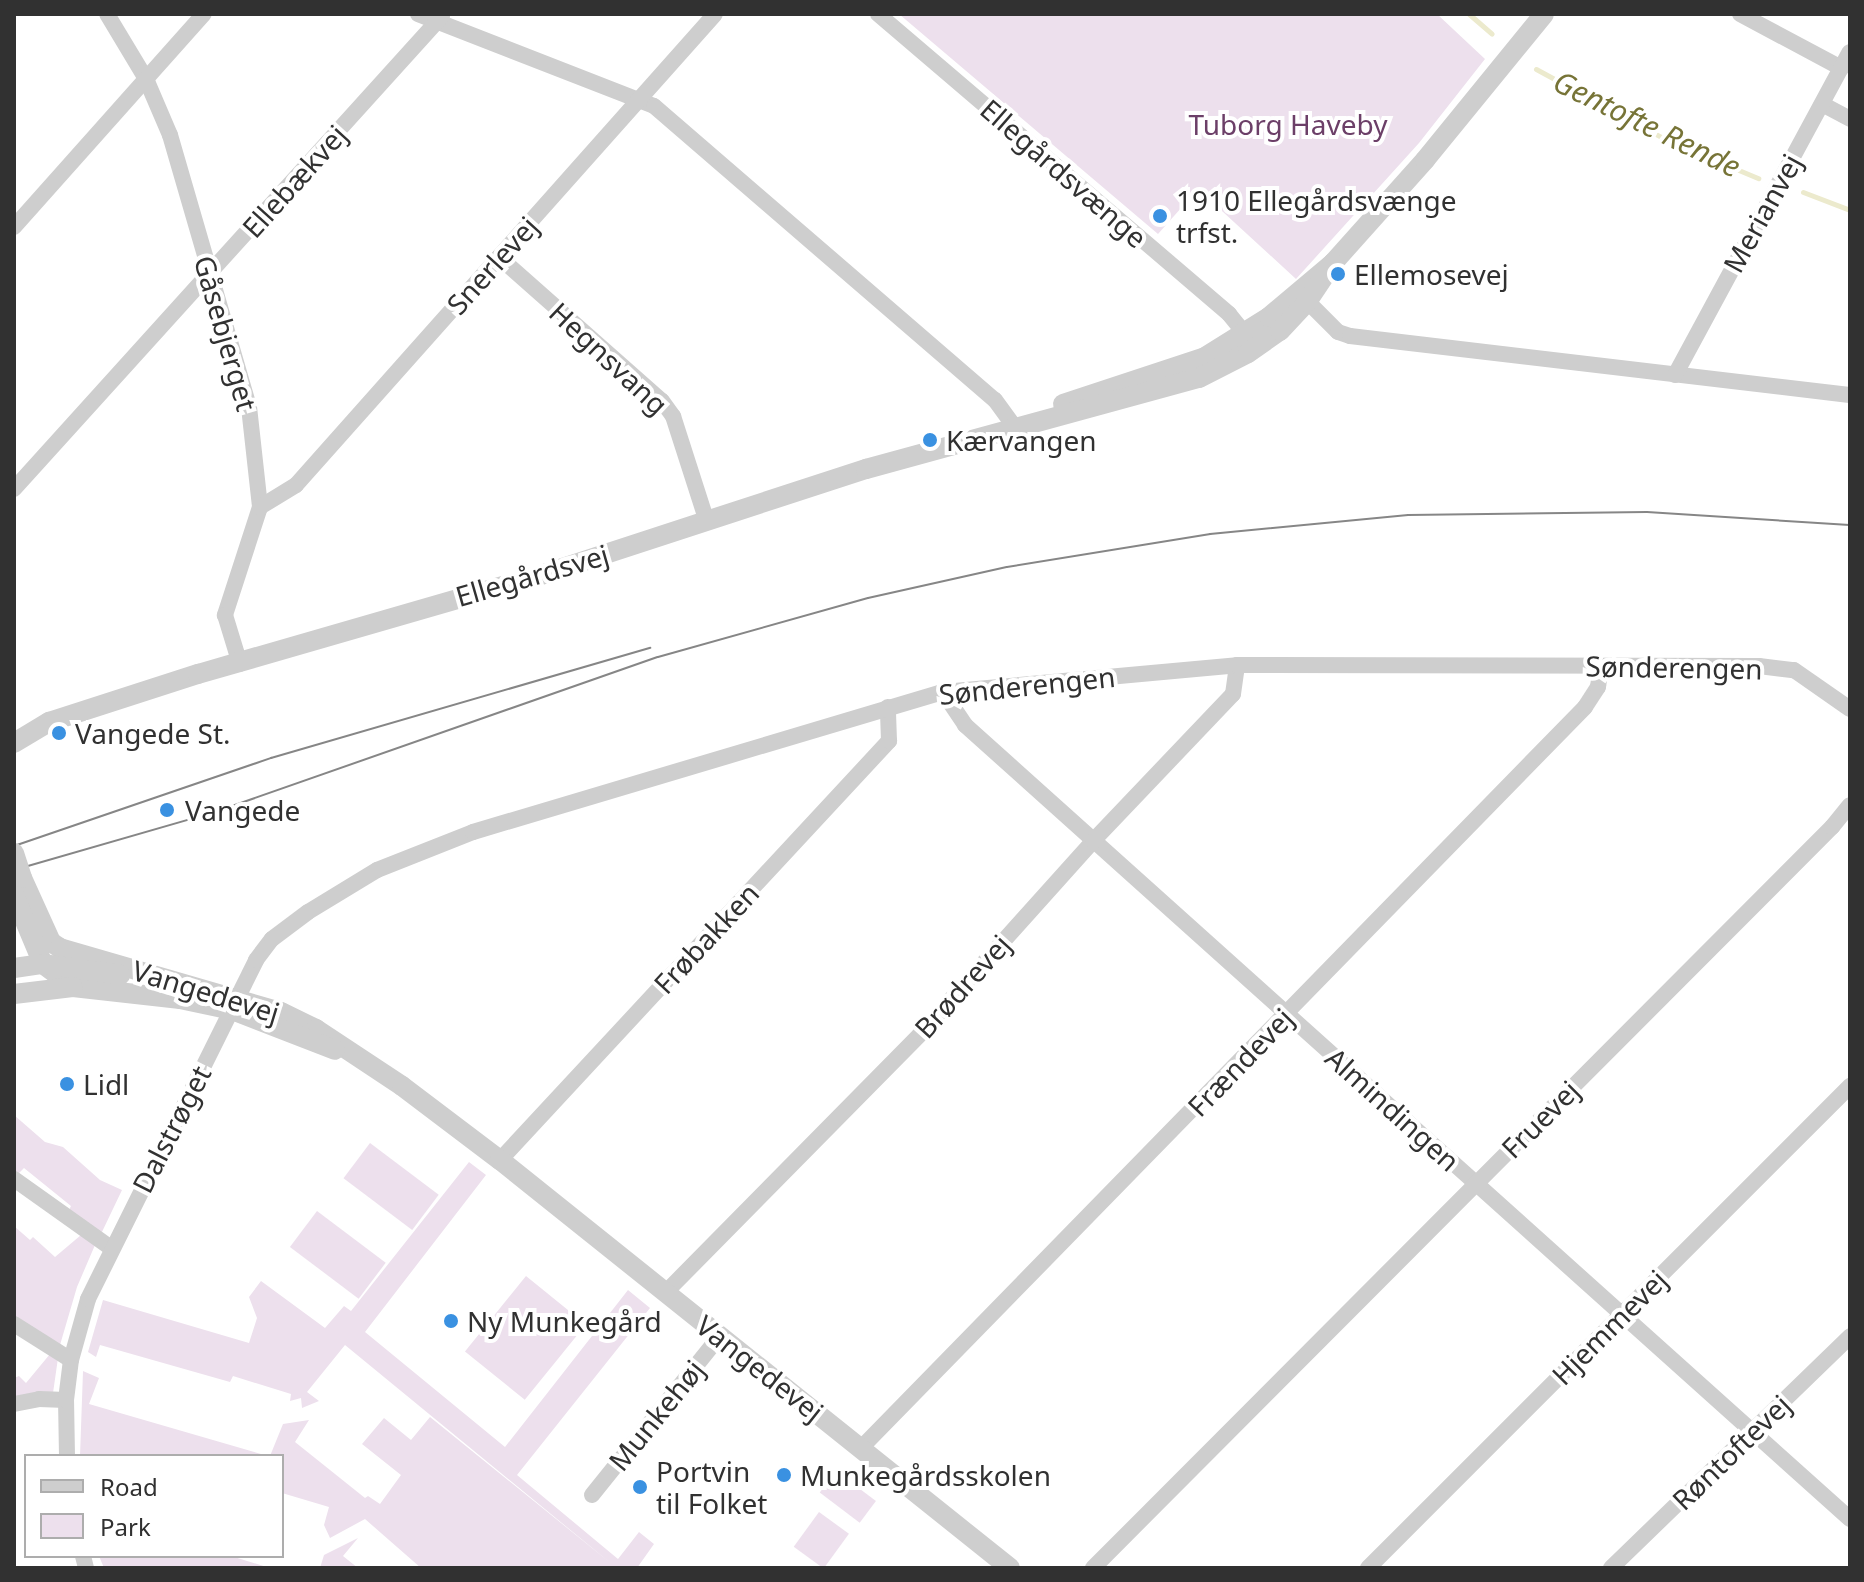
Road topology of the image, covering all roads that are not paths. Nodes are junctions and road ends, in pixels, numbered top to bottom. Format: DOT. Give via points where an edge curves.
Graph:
graph roads {
  1 [pos="107,14"];
  2 [pos="204,14"];
  3 [pos="418,14"];
  4 [pos="715,14"];
  5 [pos="878,14"];
  6 [pos="1544,14"];
  7 [pos="1740,14"];
  8 [pos="440,18"];
  9 [pos="1850,52"];
  10 [pos="1841,68"];
  11 [pos="146,79"];
  12 [pos="640,99"];
  13 [pos="1822,104"];
  14 [pos="1850,119"];
  15 [pos="14,227"];
  16 [pos="499,257"];
  17 [pos="210,274"];
  18 [pos="1302,297"];
  19 [pos="1246,335"];
  20 [pos="1675,375"];
  21 [pos="1850,395"];
  22 [pos="1016,429"];
  23 [pos="14,489"];
  24 [pos="260,507"];
  25 [pos="707,522"];
  26 [pos="240,664"];
  27 [pos="1237,665"];
  28 [pos="1601,666"];
  29 [pos="943,692"];
  30 [pos="888,707"];
  31 [pos="1850,709"];
  32 [pos="49,722"];
  33 [pos="14,725"];
  34 [pos="14,732"];
  35 [pos="14,743"];
  36 [pos="1850,805"];
  37 [pos="1093,841"];
  38 [pos="14,853"];
  39 [pos="18,887"];
  40 [pos="14,908"];
  41 [pos="51,942"];
  42 [pos="39,977"];
  43 [pos="176,982"];
  44 [pos="236,1004"];
  45 [pos="1287,1014"];
  46 [pos="1850,1086"];
  47 [pos="500,1160"];
  48 [pos="14,1179"];
  49 [pos="1475,1183"];
  50 [pos="111,1248"];
  51 [pos="665,1293"];
  52 [pos="1622,1314"];
  53 [pos="14,1324"];
  54 [pos="720,1336"];
  55 [pos="1850,1336"];
  56 [pos="71,1360"];
  57 [pos="66,1400"];
  58 [pos="14,1404"];
  59 [pos="1752,1431"];
  60 [pos="861,1448"];
  61 [pos="67,1454"];
  62 [pos="592,1495"];
  63 [pos="1850,1519"];
  64 [pos="1010,1568"];
  65 [pos="1093,1568"];
  66 [pos="1368,1568"];
  67 [pos="1611,1568"];
  1 -- 11 [label="street, Gåsebjerget"];
  2 -- 11 [label="street"];
  3 -- 8 [label="street"];
  4 -- 12 [label="street, Snerlevej"];
  5 -- 19 [label="street, Ellegårdsvænge" via="1229,314"];
  6 -- 18 [label="street, Ellegårdsvej" via="1425,160"];
  7 -- 10 [label="street"];
  8 -- 12 [label="street"];
  8 -- 17 [label="street, Ellebækvej"];
  9 -- 10 [label="street, Merianvej"];
  10 -- 13 [label="street, Merianvej"];
  11 -- 15 [label="street"];
  11 -- 17 [label="street, Gåsebjerget" via="170,135"];
  12 -- 16 [label="street, Snerlevej"];
  12 -- 22 [label="street" via="995,400"];
  13 -- 14 [label="street"];
  13 -- 20 [label="street, Merianvej"];
  16 -- 24 [label="street, Snerlevej" via="296,485"];
  16 -- 25 [label="street, Hegnsvang" via="662,401 673,416"];
  17 -- 23 [label="street, Ellebækvej"];
  17 -- 24 [label="street, Gåsebjerget" via="249,407"];
  18 -- 19 [label="street, Ellegårdsvej"];
  18 -- 20 [label="street" via="1338,332 1350,336"];
  18 -- 22 [label="street, Ellegårdsvej" via="1280,331 1199,378"];
  19 -- 22 [label="street, Ellegårdsvej" via="1205,357 1074,399"];
  20 -- 21 [label="street"];
  22 -- 25 [label="street, Ellegårdsvej" via="866,469"];
  24 -- 26 [label="street, Gåsebjerget" via="225,615"];
  25 -- 26 [label="street, Ellegårdsvej"];
  26 -- 32 [label="street, Ellegårdsvej"];
  27 -- 28 [label="street, Sønderengen"];
  27 -- 29 [label="street, Sønderengen"];
  27 -- 37 [label="street, Brødrevej" via="1233,694"];
  28 -- 31 [label="street, Sønderengen" via="1794,670"];
  28 -- 45 [label="street, Frændevej" via="1598,687 1585,707"];
  29 -- 30 [label="street, Sønderengen"];
  29 -- 37 [label="street, Almindingen" via="965,725"];
  30 -- 44 [label="street, Sønderengen" via="473,832 377,870 272,939"];
  30 -- 47 [label="street, Frøbakken" via="889,741"];
  32 -- 33 [label="street, Ellegårdsvej"];
  32 -- 34 [label="street"];
  32 -- 35 [label="street, Ellegårdsvej"];
  36 -- 49 [label="street, Fruevej"];
  37 -- 45 [label="street, Almindingen"];
  37 -- 51 [label="street, Brødrevej" via="920,1034"];
  38 -- 39 [label="street, bridge"];
  39 -- 41 [label="street"];
  39 -- 42 [label="street"];
  40 -- 42 [label="street"];
  41 -- 42 [label="street"];
  41 -- 43 [label="street, Vangedevej"];
  42 -- 43 [label="street"];
  42 -- 44 [label="street, Vangedevej"];
  43 -- 44 [label="street, Vangedevej"];
  44 -- 47 [label="street, Vangedevej" via="354,1057"];
  44 -- 50 [label="street, Dalstrøget"];
  45 -- 49 [label="street, Almindingen"];
  45 -- 60 [label="street, Frændevej"];
  46 -- 52 [label="street, Hjemmevej"];
  47 -- 51 [label="street, Vangedevej"];
  48 -- 50 [label="street"];
  49 -- 52 [label="street, Almindingen"];
  49 -- 65 [label="street, Fruevej"];
  50 -- 56 [label="street, Dalstrøget" via="88,1299"];
  51 -- 54 [label="street, Vangedevej"];
  52 -- 59 [label="street, Almindingen"];
  52 -- 66 [label="street, Hjemmevej"];
  53 -- 56 [label="street"];
  54 -- 60 [label="street, Vangedevej"];
  54 -- 62 [label="street, Munkehøj"];
  55 -- 59 [label="street, Røntoftevej"];
  56 -- 57 [label="street, Dalstrøget"];
  57 -- 58 [label="street"];
  57 -- 61 [label="street, Dalstrøget"];
  59 -- 63 [label="street, Almindingen"];
  59 -- 67 [label="street, Røntoftevej"];
  60 -- 64 [label="street, Vangedevej"];
}
